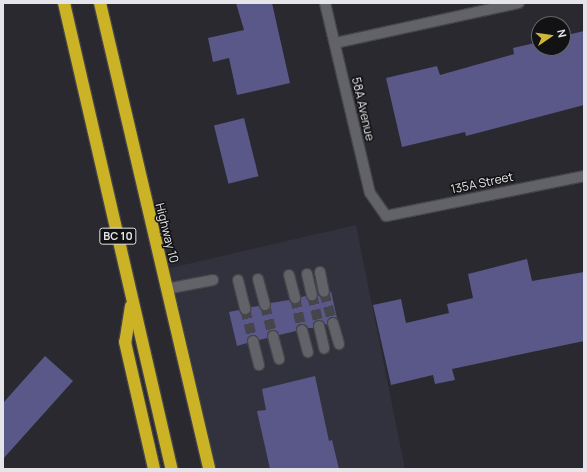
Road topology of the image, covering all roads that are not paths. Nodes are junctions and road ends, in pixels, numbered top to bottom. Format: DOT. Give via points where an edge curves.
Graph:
graph roads {
  1 [pos="64,3"];
  2 [pos="100,3"];
  3 [pos="325,3"];
  4 [pos="519,3"];
  5 [pos="335,44"];
  6 [pos="584,176"];
  7 [pos="386,216"];
  8 [pos="320,272"];
  9 [pos="307,274"];
  10 [pos="289,275"];
  11 [pos="258,279"];
  12 [pos="213,280"];
  13 [pos="238,280"];
  14 [pos="166,289"];
  15 [pos="324,292"];
  16 [pos="312,295"];
  17 [pos="294,298"];
  18 [pos="132,299"];
  19 [pos="265,305"];
  20 [pos="245,309"];
  21 [pos="333,323"];
  22 [pos="320,326"];
  23 [pos="302,330"];
  24 [pos="273,336"];
  25 [pos="253,341"];
  26 [pos="339,344"];
  27 [pos="324,348"];
  28 [pos="308,352"];
  29 [pos="279,359"];
  30 [pos="259,365"];
  31 [pos="154,469"];
  32 [pos="172,469"];
  33 [pos="209,469"];
  1 -- 18 [label="highway, BC 10"];
  2 -- 14 [label="highway, Highway 10 / BC 10"];
  3 -- 5 [label="street, 58A Avenue"];
  4 -- 5 [label="street"];
  5 -- 7 [label="street, 58A Avenue" via="370,193"];
  6 -- 7 [label="street, 135A Street"];
  8 -- 15 [label="street"];
  9 -- 16 [label="street"];
  10 -- 17 [label="street"];
  11 -- 19 [label="street"];
  12 -- 14 [label="street"];
  13 -- 20 [label="street"];
  14 -- 33 [label="highway, Highway 10 / BC 10"];
  18 -- 31 [label="highway" via="125,342"];
  18 -- 32 [label="highway, BC 10"];
  21 -- 26 [label="street"];
  22 -- 27 [label="street"];
  23 -- 28 [label="street"];
  24 -- 29 [label="street"];
  25 -- 30 [label="street"];
}
